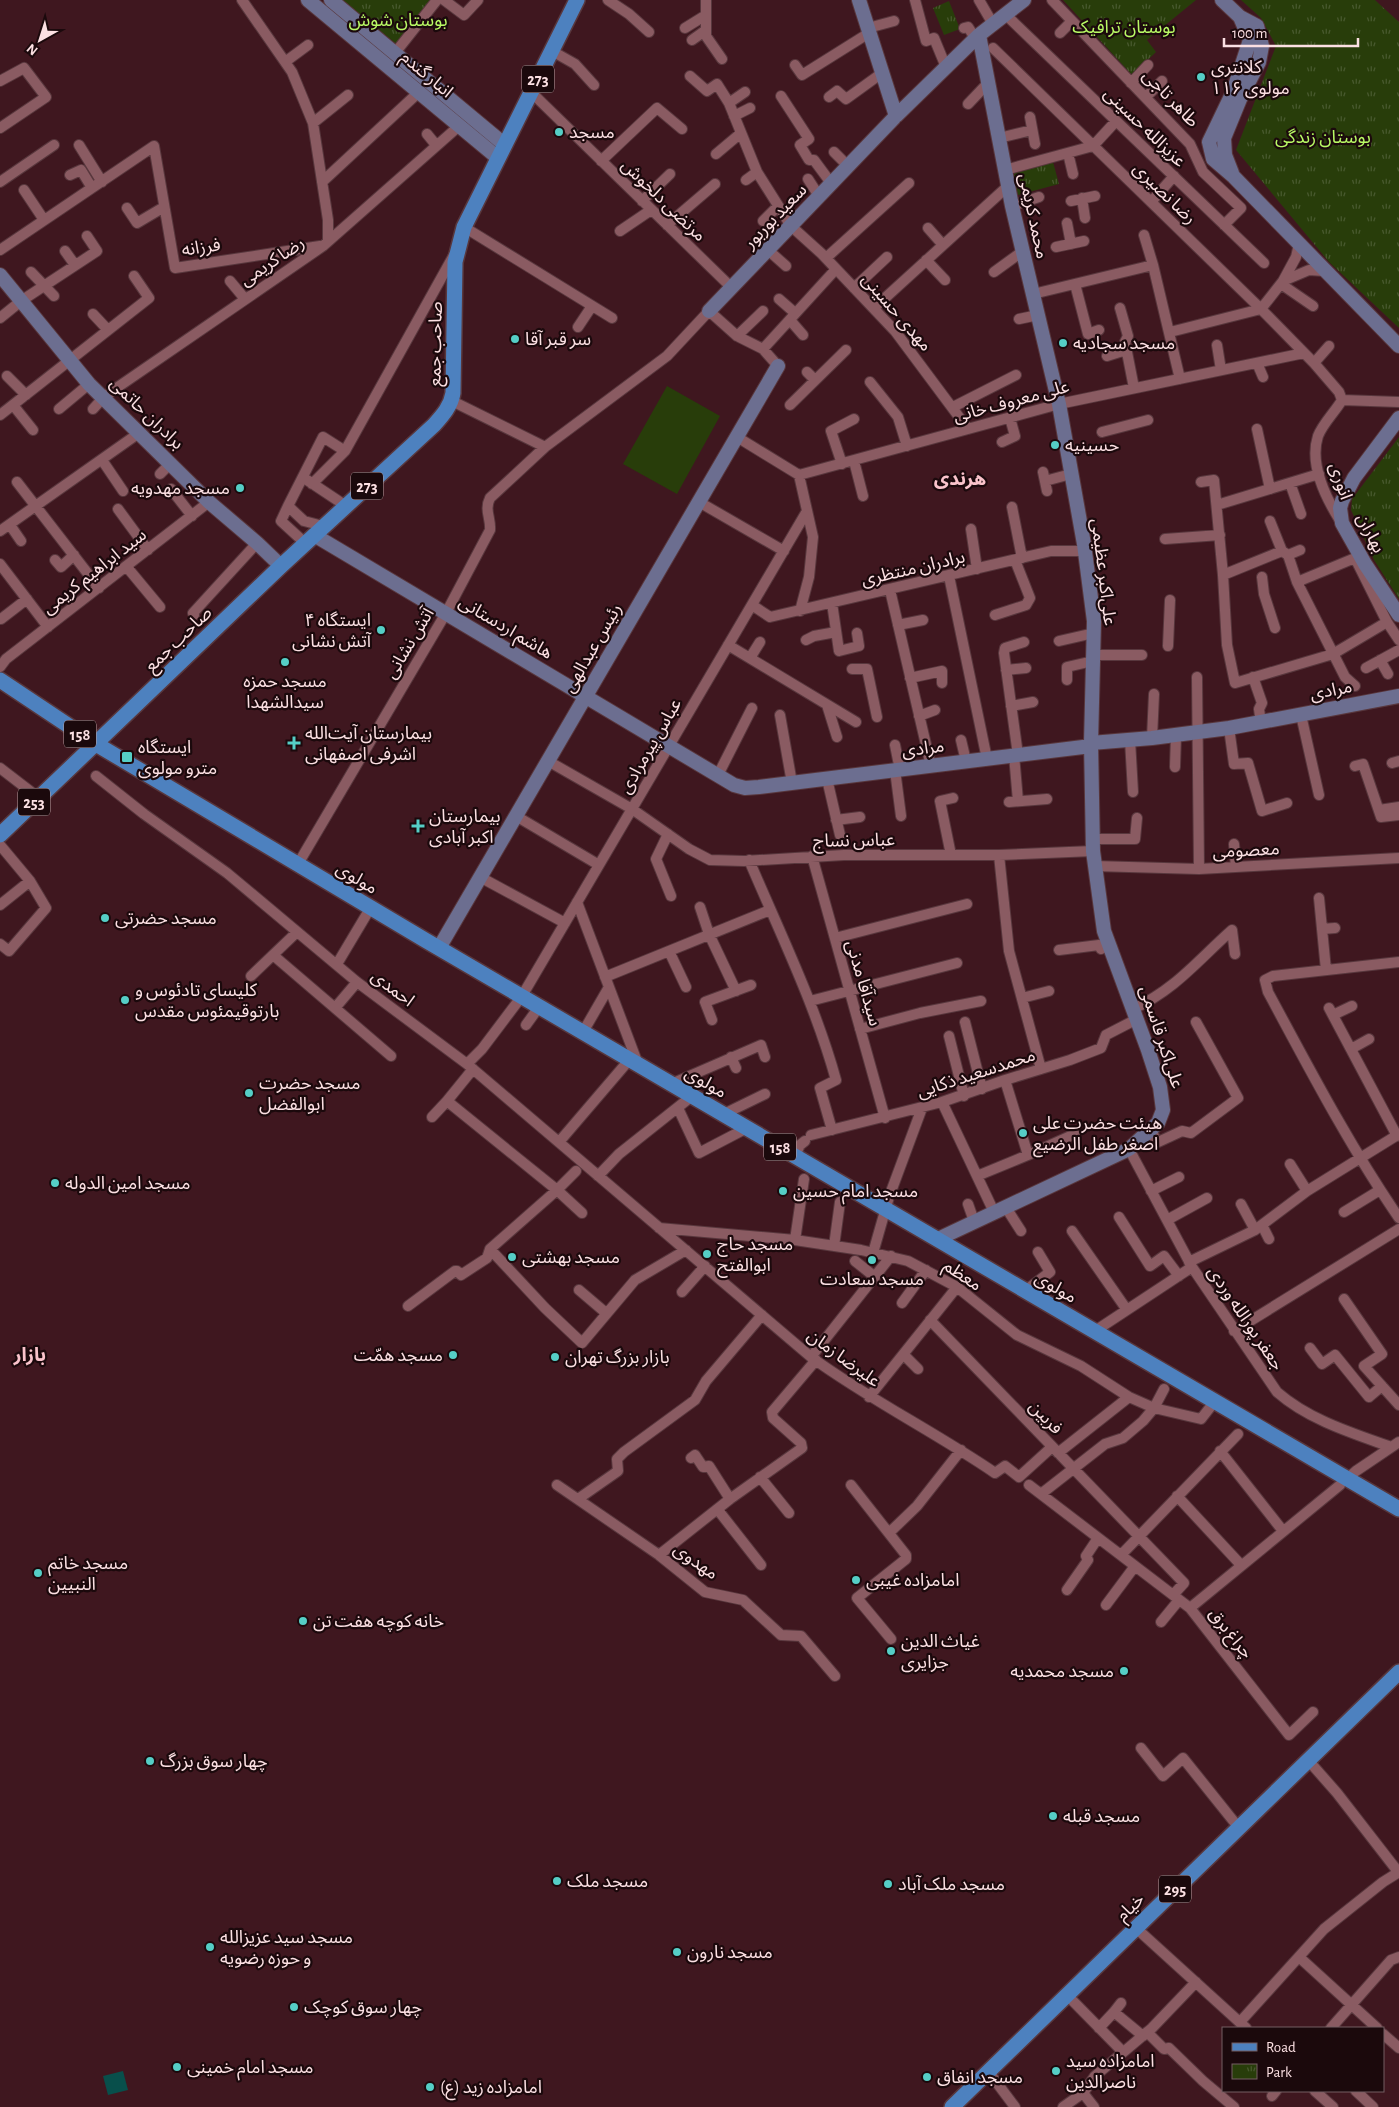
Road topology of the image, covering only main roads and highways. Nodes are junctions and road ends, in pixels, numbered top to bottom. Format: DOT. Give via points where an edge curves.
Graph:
graph roads {
  1 [pos="577,0"];
  2 [pos="0,680"];
  3 [pos="96,744"];
  4 [pos="0,834"];
  5 [pos="1399,1509"];
  6 [pos="1399,1672"];
  7 [pos="952,2107"];
  1 -- 3 [label="main road, صاحب جمع / 273" via="464,227 454,275 452,401 434,425"];
  2 -- 3 [label="main road, مولوی / 158"];
  3 -- 4 [label="main road, 253"];
  3 -- 5 [label="main road, مولوی / 158" via="1215,1401 1344,1482"];
  6 -- 7 [label="main road, خیام / 295"];
}
